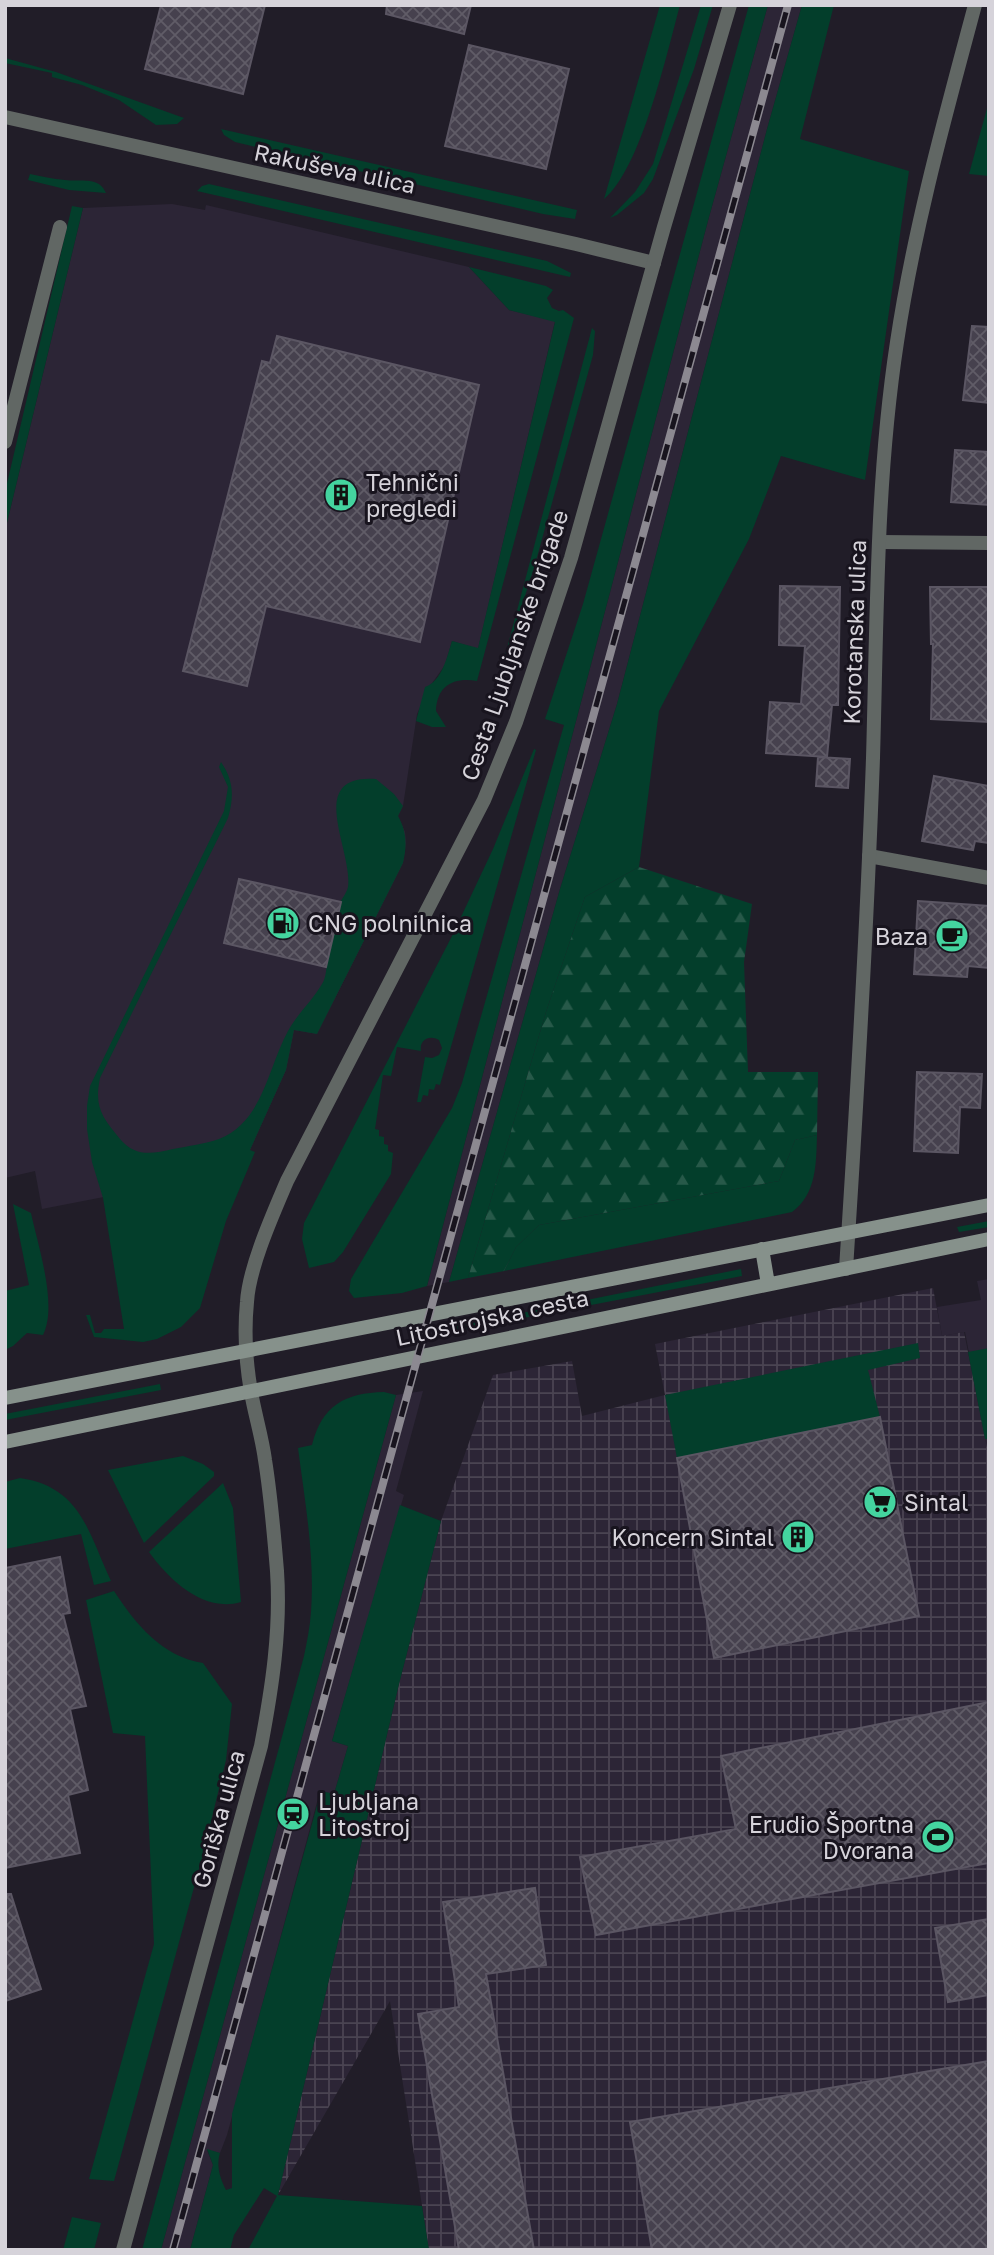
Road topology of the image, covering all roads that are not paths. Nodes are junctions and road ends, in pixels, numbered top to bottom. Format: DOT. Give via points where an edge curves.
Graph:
graph roads {
  1 [pos="730,5"];
  2 [pos="975,5"];
  3 [pos="5,117"];
  4 [pos="60,227"];
  5 [pos="654,263"];
  6 [pos="5,442"];
  7 [pos="880,542"];
  8 [pos="989,543"];
  9 [pos="869,856"];
  10 [pos="989,878"];
  11 [pos="989,1205"];
  12 [pos="848,1233"];
  13 [pos="989,1239"];
  14 [pos="762,1250"];
  15 [pos="846,1269"];
  16 [pos="768,1284"];
  17 [pos="246,1350"];
  18 [pos="251,1392"];
  19 [pos="5,1398"];
  20 [pos="5,1442"];
  21 [pos="123,2250"];
  1 -- 5 [label="street, Cesta Ljubljanske brigade"];
  2 -- 7 [label="street, Korotanska ulica" via="928,181 906,286 889,401"];
  3 -- 5 [label="street, Rakuševa ulica"];
  4 -- 6 [label="street"];
  5 -- 17 [label="street, Cesta Ljubljanske brigade" via="571,558 516,722 484,800 278,1202 247,1299"];
  7 -- 8 [label="street"];
  7 -- 9 [label="street, Korotanska ulica"];
  9 -- 10 [label="street"];
  9 -- 12 [label="street, Korotanska ulica"];
  11 -- 12 [label="main road, Litostrojska cesta"];
  12 -- 14 [label="main road, Litostrojska cesta"];
  12 -- 15 [label="street, Korotanska ulica"];
  13 -- 15 [label="main road, Litostrojska cesta"];
  14 -- 16 [label="main road"];
  14 -- 17 [label="main road, Litostrojska cesta"];
  15 -- 16 [label="main road, Litostrojska cesta"];
  16 -- 18 [label="main road, Litostrojska cesta"];
  17 -- 18 [label="street, Cesta Ljubljanske brigade"];
  17 -- 19 [label="main road, Litostrojska cesta"];
  18 -- 20 [label="main road, Litostrojska cesta"];
  18 -- 21 [label="street, Goriška ulica" via="266,1462 277,1574 271,1693 261,1746"];
}
